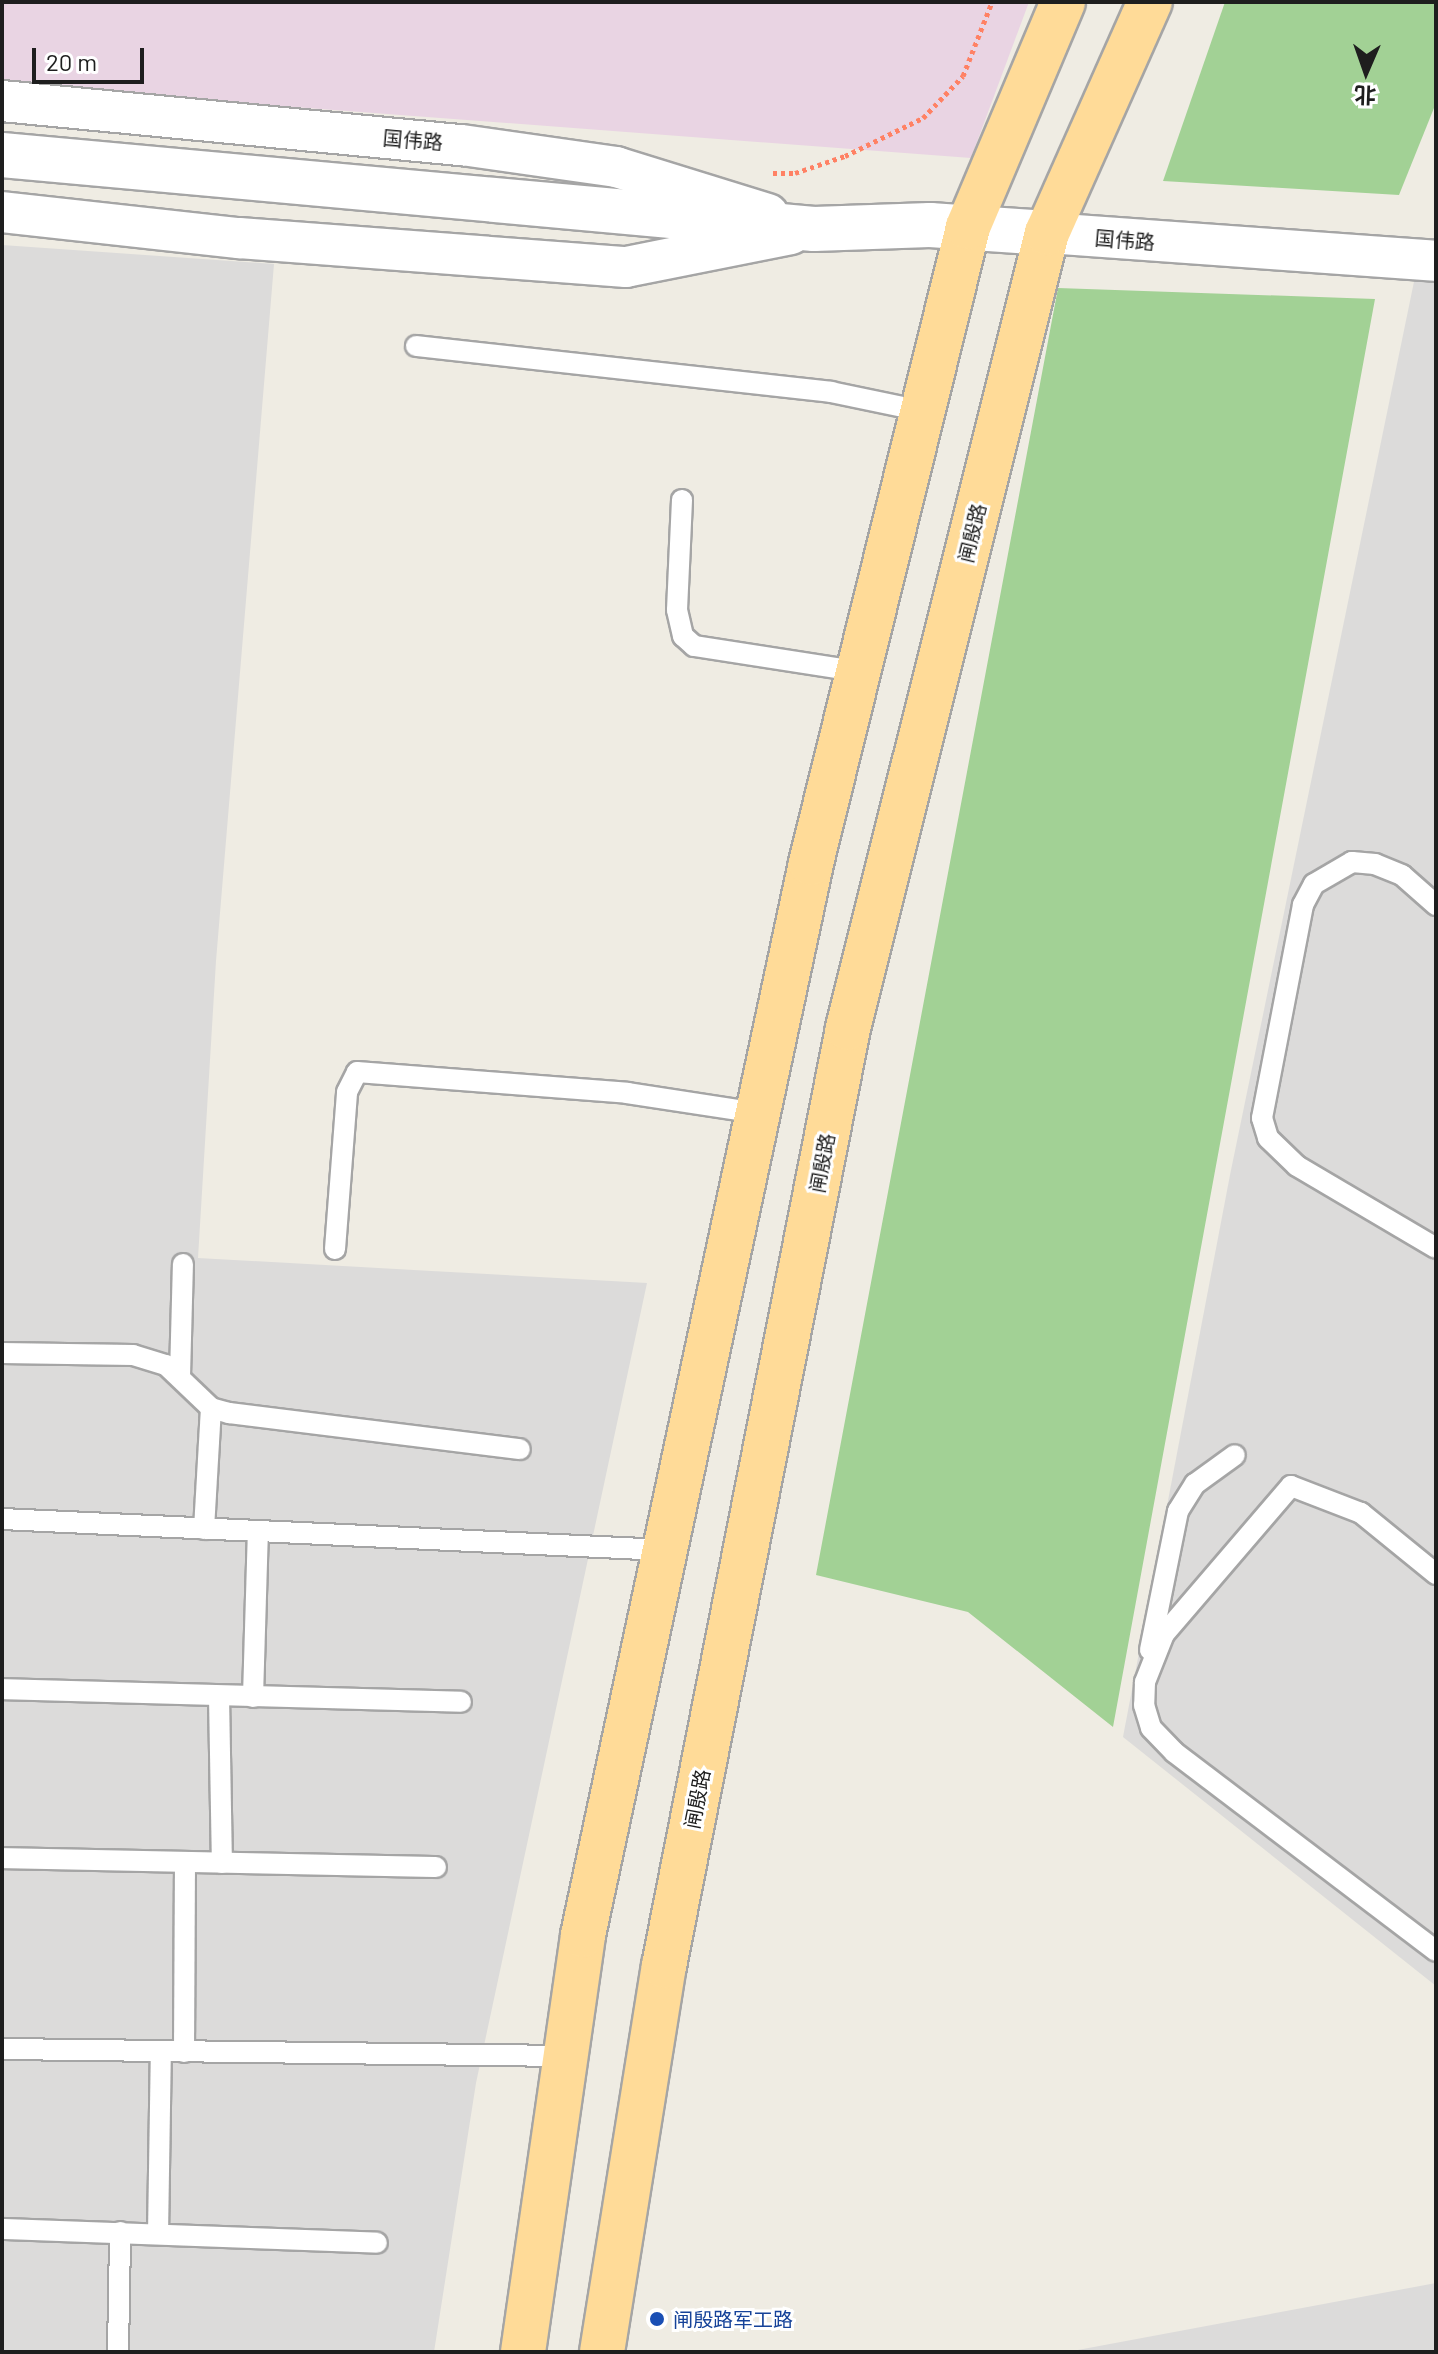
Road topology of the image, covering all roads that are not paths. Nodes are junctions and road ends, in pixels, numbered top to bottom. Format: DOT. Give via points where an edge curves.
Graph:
graph roads {
  1 [pos="1063,2"];
  2 [pos="1150,2"];
  3 [pos="2,101"];
  4 [pos="2,155"];
  5 [pos="2,212"];
  6 [pos="968,227"];
  7 [pos="814,229"];
  8 [pos="1047,233"];
  9 [pos="1436,261"];
  10 [pos="416,346"];
  11 [pos="922,411"];
  12 [pos="682,500"];
  13 [pos="856,671"];
  14 [pos="1436,905"];
  15 [pos="758,1113"];
  16 [pos="1436,1248"];
  17 [pos="335,1249"];
  18 [pos="183,1264"];
  19 [pos="2,1353"];
  20 [pos="180,1376"];
  21 [pos="211,1408"];
  22 [pos="520,1449"];
  23 [pos="1235,1455"];
  24 [pos="2,1519"];
  25 [pos="204,1529"];
  26 [pos="258,1532"];
  27 [pos="665,1550"];
  28 [pos="1436,1574"];
  29 [pos="1145,1682"];
  30 [pos="2,1689"];
  31 [pos="219,1696"];
  32 [pos="253,1697"];
  33 [pos="461,1702"];
  34 [pos="2,1858"];
  35 [pos="185,1862"];
  36 [pos="222,1863"];
  37 [pos="436,1867"];
  38 [pos="1436,1951"];
  39 [pos="2,2049"];
  40 [pos="184,2052"];
  41 [pos="161,2053"];
  42 [pos="566,2056"];
  43 [pos="2,2229"];
  44 [pos="120,2232"];
  45 [pos="158,2234"];
  46 [pos="377,2243"];
  47 [pos="118,2352"];
  48 [pos="523,2352"];
  49 [pos="602,2352"];
  1 -- 6 [label="main road"];
  2 -- 8 [label="main road, 闸殷路"];
  3 -- 7 [label="street, 国伟路" via="462,145 616,167"];
  4 -- 7 [label="street, 国伟路"];
  5 -- 7 [label="street, 国伟路" via="255,239 626,267"];
  6 -- 7 [label="street, 国伟路"];
  6 -- 8 [label="street, 国伟路"];
  6 -- 11 [label="main road"];
  8 -- 9 [label="street, 国伟路"];
  8 -- 49 [label="main road, 闸殷路" via="848,1028 664,1966"];
  10 -- 11 [label="lane" via="831,392"];
  11 -- 13 [label="main road"];
  12 -- 13 [label="lane" via="677,610 683,636 694,646"];
  13 -- 15 [label="main road"];
  14 -- 16 [label="lane" via="1402,875 1375,864 1341,866 1314,884 1303,905 1262,1118 1268,1138 1297,1166"];
  15 -- 17 [label="lane" via="627,1093 357,1072 347,1092"];
  15 -- 27 [label="main road"];
  18 -- 20 [label="lane"];
  19 -- 20 [label="lane" via="133,1355"];
  20 -- 21 [label="lane"];
  21 -- 22 [label="lane"];
  21 -- 25 [label="lane"];
  23 -- 29 [label="lane" via="1195,1484 1178,1511"];
  24 -- 25 [label="lane"];
  25 -- 26 [label="lane"];
  26 -- 27 [label="lane"];
  26 -- 32 [label="lane"];
  27 -- 42 [label="main road" via="583,1935"];
  28 -- 29 [label="lane" via="1361,1513 1291,1486 1164,1634"];
  29 -- 38 [label="lane" via="1151,1728 1174,1752"];
  30 -- 31 [label="lane"];
  31 -- 32 [label="lane"];
  31 -- 36 [label="lane"];
  32 -- 33 [label="lane"];
  34 -- 35 [label="lane"];
  35 -- 36 [label="lane"];
  35 -- 40 [label="lane"];
  36 -- 37 [label="lane"];
  39 -- 41 [label="lane"];
  40 -- 41 [label="lane"];
  40 -- 42 [label="lane"];
  41 -- 45 [label="lane"];
  42 -- 48 [label="main road"];
  43 -- 44 [label="lane"];
  44 -- 45 [label="lane"];
  44 -- 47 [label="lane"];
  45 -- 46 [label="lane"];
}
